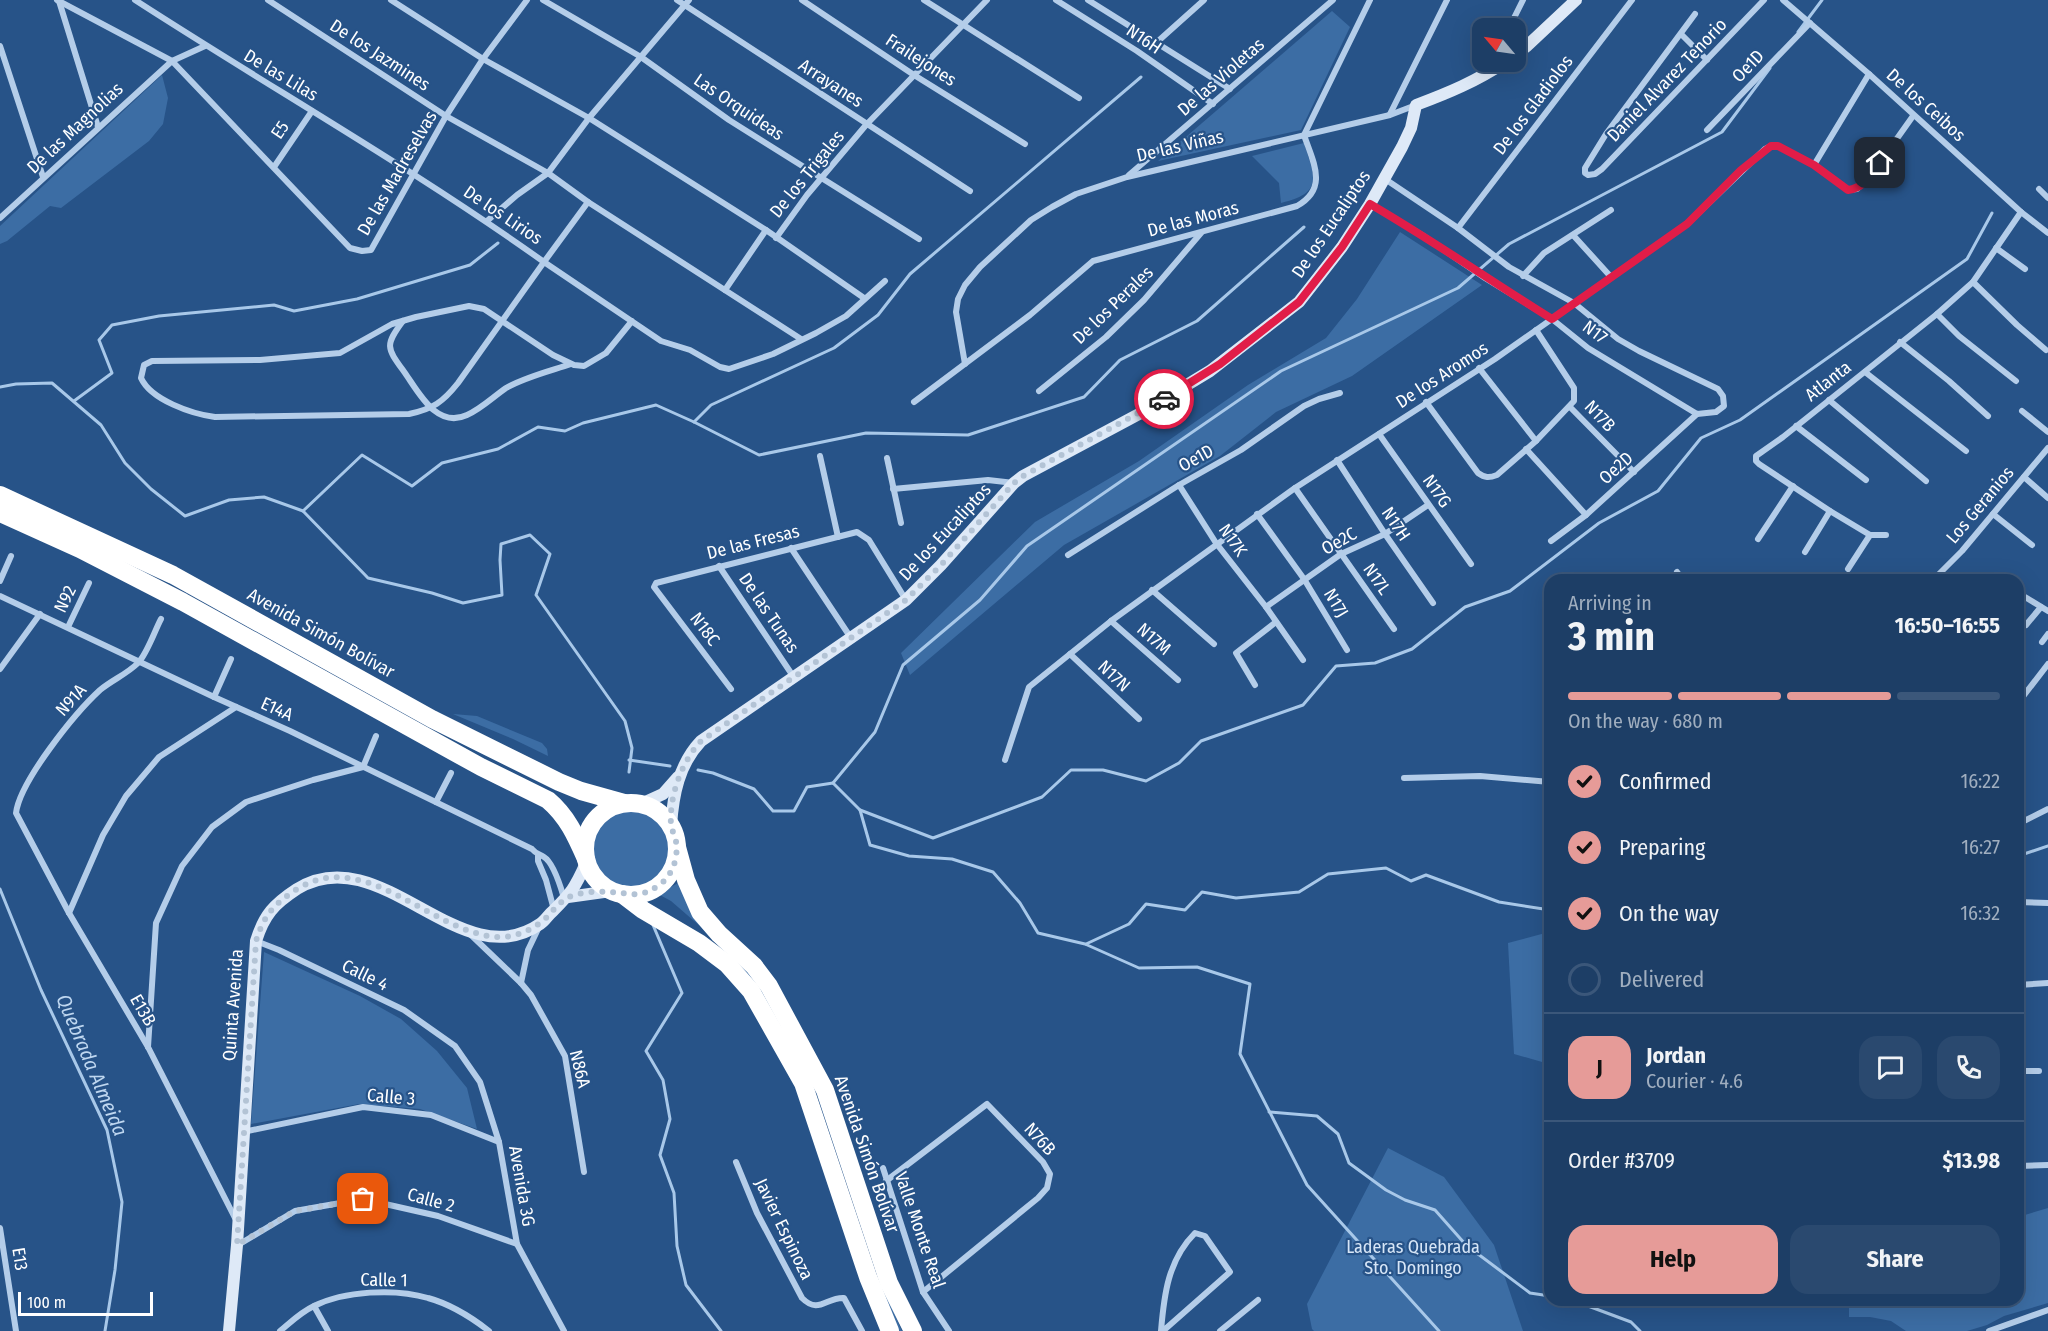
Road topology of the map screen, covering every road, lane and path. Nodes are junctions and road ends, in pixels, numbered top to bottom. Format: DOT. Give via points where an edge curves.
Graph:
graph roads {
  1 [pos="135,0"];
  2 [pos="268,0"];
  3 [pos="391,0"];
  4 [pos="528,0"];
  5 [pos="543,0"];
  6 [pos="676,0"];
  7 [pos="802,0"];
  8 [pos="924,0"];
  9 [pos="987,0"];
  10 [pos="1056,0"];
  11 [pos="1088,0"];
  12 [pos="1202,0"];
  13 [pos="1334,0"];
  14 [pos="1370,0"];
  15 [pos="1447,0"];
  16 [pos="1523,0"];
  17 [pos="1576,0"];
  18 [pos="1632,0"];
  19 [pos="1764,0"];
  20 [pos="1783,0"];
  21 [pos="58,1"];
  22 [pos="687,2"];
  23 [pos="1695,15"];
  24 [pos="1514,18"];
  25 [pos="1810,23"];
  26 [pos="963,25"];
  27 [pos="1680,34"];
  28 [pos="1156,43"];
  29 [pos="0,46"];
  30 [pos="205,46"];
  31 [pos="1526,47"];
  32 [pos="641,57"];
  33 [pos="483,59"];
  34 [pos="1707,60"];
  35 [pos="172,61"];
  36 [pos="1486,72"];
  37 [pos="1490,72"];
  38 [pos="1869,74"];
  39 [pos="914,75"];
  40 [pos="1484,76"];
  41 [pos="1230,89"];
  42 [pos="1079,98"];
  43 [pos="1213,104"];
  44 [pos="1416,105"];
  45 [pos="312,111"];
  46 [pos="1390,115"];
  47 [pos="446,116"];
  48 [pos="1914,116"];
  49 [pos="589,118"];
  50 [pos="866,124"];
  51 [pos="98,127"];
  52 [pos="1707,130"];
  53 [pos="1304,135"];
  54 [pos="1025,144"];
  55 [pos="1814,165"];
  56 [pos="274,167"];
  57 [pos="413,173"];
  58 [pos="548,173"];
  59 [pos="43,177"];
  60 [pos="1127,177"];
  61 [pos="822,178"];
  62 [pos="1384,178"];
  63 [pos="2039,189"];
  64 [pos="970,191"];
  65 [pos="2048,198"];
  66 [pos="588,202"];
  67 [pos="1370,204"];
  68 [pos="1611,210"];
  69 [pos="2021,212"];
  70 [pos="0,218"];
  71 [pos="487,221"];
  72 [pos="1458,228"];
  73 [pos="766,231"];
  74 [pos="1202,232"];
  75 [pos="2048,233"];
  76 [pos="1573,235"];
  77 [pos="776,238"];
  78 [pos="919,239"];
  79 [pos="1996,248"];
  80 [pos="544,262"];
  81 [pos="2025,269"];
  82 [pos="1523,276"];
  83 [pos="1611,277"];
  84 [pos="885,280"];
  85 [pos="1973,282"];
  86 [pos="725,290"];
  87 [pos="864,298"];
  88 [pos="1574,303"];
  89 [pos="1937,314"];
  90 [pos="1552,319"];
  91 [pos="404,320"];
  92 [pos="502,321"];
  93 [pos="632,321"];
  94 [pos="1536,330"];
  95 [pos="801,339"];
  96 [pos="1900,342"];
  97 [pos="2046,350"];
  98 [pos="571,364"];
  99 [pos="965,364"];
  100 [pos="1479,368"];
  101 [pos="1865,372"];
  102 [pos="2016,381"];
  103 [pos="1039,391"];
  104 [pos="1340,393"];
  105 [pos="1829,399"];
  106 [pos="914,402"];
  107 [pos="1426,402"];
  108 [pos="1570,407"];
  109 [pos="430,409"];
  110 [pos="2022,411"];
  111 [pos="1697,414"];
  112 [pos="1988,416"];
  113 [pos="1796,426"];
  114 [pos="2048,432"];
  115 [pos="1378,434"];
  116 [pos="1536,441"];
  117 [pos="2048,448"];
  118 [pos="1526,449"];
  119 [pos="1966,451"];
  120 [pos="820,456"];
  121 [pos="887,458"];
  122 [pos="1337,460"];
  123 [pos="1634,472"];
  124 [pos="2024,477"];
  125 [pos="1866,480"];
  126 [pos="1926,481"];
  127 [pos="1014,483"];
  128 [pos="1179,485"];
  129 [pos="1793,486"];
  130 [pos="1295,488"];
  131 [pos="893,489"];
  132 [pos="0,495"];
  133 [pos="2048,498"];
  134 [pos="1428,505"];
  135 [pos="1830,511"];
  136 [pos="0,513"];
  137 [pos="1257,514"];
  138 [pos="1993,514"];
  139 [pos="1586,515"];
  140 [pos="901,522"];
  141 [pos="1385,534"];
  142 [pos="1886,534"];
  143 [pos="1870,535"];
  144 [pos="838,537"];
  145 [pos="1758,539"];
  146 [pos="1551,542"];
  147 [pos="1216,543"];
  148 [pos="2032,545"];
  149 [pos="791,548"];
  150 [pos="1804,552"];
  151 [pos="1341,554"];
  152 [pos="1068,555"];
  153 [pos="11,556"];
  154 [pos="1471,564"];
  155 [pos="719,566"];
  156 [pos="1848,569"];
  157 [pos="1939,574"];
  158 [pos="1305,579"];
  159 [pos="0,581"];
  160 [pos="89,583"];
  161 [pos="654,587"];
  162 [pos="1152,590"];
  163 [pos="0,596"];
  164 [pos="2024,597"];
  165 [pos="906,600"];
  166 [pos="1433,603"];
  167 [pos="1267,607"];
  168 [pos="2041,607"];
  169 [pos="2048,611"];
  170 [pos="40,614"];
  171 [pos="161,619"];
  172 [pos="1111,621"];
  173 [pos="1276,622"];
  174 [pos="2026,625"];
  175 [pos="68,627"];
  176 [pos="1394,629"];
  177 [pos="2048,634"];
  178 [pos="851,638"];
  179 [pos="2042,642"];
  180 [pos="1214,644"];
  181 [pos="1347,650"];
  182 [pos="1070,654"];
  183 [pos="231,659"];
  184 [pos="1303,660"];
  185 [pos="139,662"];
  186 [pos="2048,664"];
  187 [pos="0,669"];
  188 [pos="793,676"];
  189 [pos="1178,680"];
  190 [pos="1255,685"];
  191 [pos="731,689"];
  192 [pos="2024,695"];
  193 [pos="214,697"];
  194 [pos="236,707"];
  195 [pos="1139,719"];
  196 [pos="376,736"];
  197 [pos="1005,759"];
  198 [pos="363,768"];
  199 [pos="451,773"];
  200 [pos="680,774"];
  201 [pos="1404,778"];
  202 [pos="1544,781"];
  203 [pos="436,802"];
  204 [pos="632,804"];
  205 [pos="2048,809"];
  206 [pos="16,813"];
  207 [pos="2024,821"];
  208 [pos="671,826"];
  209 [pos="677,847"];
  210 [pos="538,856"];
  211 [pos="586,861"];
  212 [pos="617,893"];
  213 [pos="566,899"];
  214 [pos="2024,902"];
  215 [pos="2048,903"];
  216 [pos="554,910"];
  217 [pos="69,913"];
  218 [pos="541,923"];
  219 [pos="467,931"];
  220 [pos="256,941"];
  221 [pos="521,983"];
  222 [pos="2048,983"];
  223 [pos="2024,985"];
  224 [pos="455,1046"];
  225 [pos="148,1047"];
  226 [pos="2024,1071"];
  227 [pos="2039,1071"];
  228 [pos="243,1132"];
  229 [pos="499,1142"];
  230 [pos="736,1162"];
  231 [pos="2048,1165"];
  232 [pos="2024,1166"];
  233 [pos="883,1168"];
  234 [pos="584,1172"];
  235 [pos="886,1181"];
  236 [pos="238,1224"];
  237 [pos="0,1228"];
  238 [pos="517,1244"];
  239 [pos="237,1245"];
  240 [pos="923,1292"];
  241 [pos="1258,1300"];
  242 [pos="314,1306"];
  243 [pos="2048,1310"];
  244 [pos="16,1331"];
  245 [pos="229,1331"];
  246 [pos="280,1331"];
  247 [pos="328,1331"];
  248 [pos="489,1331"];
  249 [pos="564,1331"];
  250 [pos="862,1331"];
  251 [pos="890,1331"];
  252 [pos="913,1331"];
  253 [pos="949,1331"];
  254 [pos="1162,1331"];
  255 [pos="1220,1331"];
  256 [pos="1989,1331"];
  1 -- 30 [label="street, De las Lilas"];
  2 -- 47 [label="street, De los Jazmines"];
  3 -- 33 [label="street"];
  4 -- 33 [label="street, De las Madreselvas"];
  5 -- 32 [label="street, Las Orquideas"];
  6 -- 22 [label="street, Arrayanes"];
  7 -- 39 [label="street, Frailejones"];
  8 -- 26 [label="street"];
  9 -- 26 [label="street, De los Trigales"];
  10 -- 43 [label="street, N16H"];
  11 -- 28 [label="street"];
  12 -- 28 [label="street"];
  13 -- 41 [label="street, De las Violetas"];
  14 -- 53 [label="street"];
  15 -- 46 [label="street"];
  16 -- 24 [label="street"];
  17 -- 31 [label="street"];
  18 -- 72 [label="street, De los Gladiolos"];
  19 -- 34 [label="street, Daniel Alvarez Tenorio"];
  20 -- 25 [label="street, De los Ceibos"];
  21 -- 35 [label="street, De las Madreselvas"];
  21 -- 51 [label="street"];
  22 -- 32 [label="street"];
  22 -- 50 [label="street, Arrayanes"];
  23 -- 27 [label="street"];
  25 -- 38 [label="street, De los Ceibos"];
  25 -- 52 [label="street, Oe1D"];
  26 -- 39 [label="street, De los Trigales"];
  26 -- 42 [label="street"];
  27 -- 34 [label="street"];
  27 -- 34 [label="street, Daniel Alvarez Tenorio" via="1606,134 1585,168 1588,175 1602,169"];
  28 -- 41 [label="street"];
  29 -- 59 [label="street"];
  30 -- 35 [label="street"];
  30 -- 45 [label="street, De las Lilas"];
  32 -- 49 [label="street"];
  32 -- 61 [label="street, Las Orquideas" via="729,120"];
  33 -- 47 [label="street, De las Madreselvas"];
  33 -- 49 [label="street"];
  35 -- 51 [label="street, De las Magnolias"];
  35 -- 56 [label="street, De las Madreselvas"];
  36 -- 40 [label="street"];
  37 -- 40 [label="street, De las Viñas"];
  38 -- 48 [label="street, De los Ceibos"];
  38 -- 55 [label="street"];
  39 -- 50 [label="street, De los Trigales"];
  39 -- 54 [label="street, Frailejones"];
  40 -- 44 [label="street, De las Viñas"];
  41 -- 43 [label="street, De las Violetas"];
  43 -- 60 [label="street, De las Violetas"];
  44 -- 46 [label="street, De las Viñas"];
  44 -- 62 [label="street, De los Eucaliptos" via="1411,128"];
  45 -- 56 [label="street, E5"];
  45 -- 57 [label="street, De las Lilas"];
  46 -- 53 [label="street, De las Viñas"];
  47 -- 57 [label="street, De las Madreselvas"];
  47 -- 58 [label="street, De los Jazmines"];
  48 -- 55 [label="street, De los Aromos" via="1857,189 1848,190"];
  48 -- 69 [label="street, De los Ceibos"];
  49 -- 58 [label="street"];
  49 -- 73 [label="street"];
  50 -- 61 [label="street, De los Trigales"];
  50 -- 64 [label="street, Arrayanes"];
  51 -- 59 [label="street, De las Magnolias"];
  53 -- 60 [label="street, De las Viñas"];
  53 -- 74 [label="street, De las Moras" via="1318,175 1307,201"];
  55 -- 83 [label="street, De los Aromos" via="1778,146 1765,149 1687,224"];
  56 -- 57 [label="street, De las Madreselvas" via="350,248 362,251 371,250"];
  57 -- 71 [label="street, De los Lirios"];
  58 -- 66 [label="street, De los Jazmines"];
  58 -- 71 [label="street"];
  59 -- 70 [label="street, De las Magnolias"];
  60 -- 99 [label="street, De las Viñas" via="1076,194 1031,220 964,285 956,312"];
  61 -- 77 [label="street, De los Trigales"];
  61 -- 78 [label="street, Las Orquideas"];
  62 -- 67 [label="street, De los Eucaliptos"];
  62 -- 72 [label="street"];
  63 -- 65 [label="street"];
  66 -- 80 [label="street, De los Lirios"];
  66 -- 86 [label="street, De los Jazmines"];
  67 -- 90 [label="street, N17"];
  67 -- 127 [label="street, De los Eucaliptos" via="1299,302 1220,364"];
  68 -- 76 [label="street"];
  69 -- 75 [label="street, De los Ceibos"];
  69 -- 79 [label="street, Atlanta"];
  71 -- 80 [label="street, De los Lirios"];
  72 -- 82 [label="street"];
  73 -- 77 [label="street"];
  73 -- 86 [label="street"];
  74 -- 99 [label="street, De las Moras" via="1093,261"];
  74 -- 103 [label="street, De los Perales" via="1144,300 1106,337"];
  76 -- 82 [label="street" via="1544,253"];
  76 -- 83 [label="street"];
  77 -- 87 [label="street"];
  79 -- 81 [label="street"];
  79 -- 85 [label="street, Atlanta"];
  80 -- 92 [label="street"];
  80 -- 93 [label="street"];
  82 -- 88 [label="street"];
  83 -- 88 [label="street, De los Aromos"];
  84 -- 87 [label="street"];
  85 -- 89 [label="street, Atlanta"];
  85 -- 97 [label="street"];
  86 -- 95 [label="street, De los Jazmines"];
  87 -- 95 [label="street" via="846,316"];
  88 -- 90 [label="street, De los Aromos"];
  88 -- 111 [label="street" via="1600,326 1639,351 1718,389 1725,402 1722,409"];
  89 -- 96 [label="street, Atlanta"];
  89 -- 102 [label="street"];
  90 -- 94 [label="street, De los Aromos"];
  90 -- 111 [label="street, N17" via="1588,348"];
  91 -- 92 [label="street" via="469,306 484,309"];
  91 -- 109 [label="street" via="391,337 391,351"];
  91 -- 109 [label="street" via="340,353 260,360 149,362 142,368 141,378 158,396 197,415 215,417 396,415"];
  92 -- 98 [label="street"];
  92 -- 109 [label="street" via="454,388"];
  93 -- 95 [label="street" via="661,341 729,369 773,354"];
  93 -- 98 [label="street" via="602,357 584,366"];
  94 -- 100 [label="street, De los Aromos"];
  94 -- 108 [label="street" via="1574,388 1575,401"];
  96 -- 101 [label="street, Atlanta"];
  96 -- 112 [label="street"];
  98 -- 109 [label="street" via="507,387 467,416 451,418"];
  99 -- 106 [label="street, De las Moras"];
  100 -- 107 [label="street, De los Aromos"];
  100 -- 116 [label="street"];
  101 -- 105 [label="street, Atlanta"];
  101 -- 119 [label="street"];
  104 -- 128 [label="street, Oe1D" via="1304,406 1241,450"];
  105 -- 113 [label="street, Atlanta"];
  105 -- 126 [label="street"];
  107 -- 115 [label="street, De los Aromos"];
  107 -- 118 [label="street" via="1483,477 1497,476"];
  108 -- 116 [label="street"];
  108 -- 123 [label="street, N17B"];
  110 -- 114 [label="street"];
  111 -- 123 [label="street, Oe2D"];
  113 -- 125 [label="street"];
  113 -- 129 [label="street, Atlanta" via="1755,458"];
  115 -- 122 [label="street, De los Aromos"];
  115 -- 134 [label="street, N17G"];
  116 -- 118 [label="street"];
  117 -- 124 [label="street, Los Geranios"];
  118 -- 139 [label="street"];
  120 -- 144 [label="street"];
  121 -- 131 [label="street"];
  122 -- 130 [label="street, De los Aromos"];
  122 -- 141 [label="street, N17H"];
  123 -- 139 [label="street, Oe2D"];
  124 -- 133 [label="street"];
  124 -- 138 [label="street, Los Geranios"];
  127 -- 131 [label="street" via="988,480"];
  127 -- 165 [label="street, De los Eucaliptos"];
  128 -- 147 [label="street, N17K"];
  128 -- 152 [label="street, Oe1D"];
  129 -- 135 [label="street, Atlanta"];
  129 -- 145 [label="street"];
  130 -- 137 [label="street, De los Aromos"];
  130 -- 151 [label="street, N17L"];
  131 -- 140 [label="street"];
  132 -- 204 [label="highway, Avenida Simón Bolívar" via="173,575 482,744 581,791"];
  134 -- 141 [label="street, Oe2C"];
  134 -- 154 [label="street, N17G"];
  135 -- 143 [label="street, Atlanta"];
  135 -- 150 [label="street"];
  136 -- 211 [label="highway, Avenida Simón Bolívar" via="183,602 548,800 573,829"];
  137 -- 147 [label="street, De los Aromos"];
  137 -- 158 [label="street, N17J"];
  138 -- 148 [label="street"];
  138 -- 157 [label="street, Los Geranios"];
  139 -- 146 [label="street, Oe2D"];
  141 -- 151 [label="street, Oe2C"];
  141 -- 166 [label="street, N17H"];
  142 -- 143 [label="street"];
  143 -- 156 [label="street"];
  144 -- 149 [label="street, De las Fresas"];
  144 -- 165 [label="street, De las Fresas" via="862,534"];
  147 -- 162 [label="street, De los Aromos"];
  147 -- 167 [label="street, N17K"];
  149 -- 155 [label="street, De las Fresas"];
  149 -- 178 [label="street"];
  151 -- 158 [label="street, Oe2C"];
  151 -- 176 [label="street, N17L"];
  153 -- 159 [label="street"];
  155 -- 161 [label="street, De las Fresas" via="656,583"];
  155 -- 188 [label="street, De las Tunas"];
  158 -- 167 [label="street, Oe2C"];
  158 -- 181 [label="street, N17J"];
  160 -- 175 [label="street, N92"];
  161 -- 191 [label="street, N18C"];
  162 -- 172 [label="street, De los Aromos"];
  162 -- 180 [label="street"];
  163 -- 170 [label="street, E14A"];
  164 -- 168 [label="street"];
  165 -- 178 [label="street, De los Eucaliptos"];
  167 -- 173 [label="street, N17K"];
  168 -- 169 [label="street"];
  168 -- 174 [label="street"];
  170 -- 175 [label="street, E14A"];
  170 -- 187 [label="street"];
  171 -- 185 [label="street, N91A"];
  172 -- 182 [label="street, De los Aromos"];
  172 -- 189 [label="street, N17M"];
  173 -- 184 [label="street, N17K"];
  173 -- 190 [label="street" via="1236,653"];
  175 -- 185 [label="street, E14A"];
  177 -- 179 [label="street"];
  178 -- 188 [label="street, De los Eucaliptos"];
  182 -- 195 [label="street, N17N"];
  182 -- 197 [label="street, De los Aromos" via="1029,687"];
  183 -- 193 [label="street"];
  185 -- 193 [label="street, E14A"];
  185 -- 206 [label="street, N91A" via="101,689 65,728 24,789"];
  186 -- 192 [label="street"];
  188 -- 200 [label="street, De los Eucaliptos" via="701,741"];
  193 -- 194 [label="street, E14A"];
  194 -- 198 [label="street, E14A"];
  194 -- 217 [label="street" via="159,757 126,796 103,835"];
  196 -- 198 [label="street"];
  198 -- 203 [label="street, E14A"];
  198 -- 225 [label="street" via="246,802 212,826 182,866 156,923"];
  199 -- 203 [label="street"];
  200 -- 204 [label="street, De los Eucaliptos" via="663,794"];
  200 -- 208 [label="street, De los Eucaliptos"];
  201 -- 202 [label="street" via="1480,776"];
  203 -- 210 [label="street, E14A" via="532,849"];
  204 -- 208 [label="highway, Avenida Simón Bolívar" via="653,808"];
  204 -- 211 [label="highway" via="610,808 598,817 589,829"];
  205 -- 207 [label="street"];
  206 -- 217 [label="street, E13B"];
  208 -- 209 [label="highway, Avenida Simón Bolívar"];
  209 -- 212 [label="highway" via="670,874 660,884 636,895"];
  209 -- 252 [label="highway, Avenida Simón Bolívar" via="700,912 769,986 825,1090 889,1283"];
  210 -- 213 [label="street, E14A" via="551,866"];
  210 -- 216 [label="street"];
  211 -- 212 [label="highway, Avenida Simón Bolívar" via="594,878"];
  211 -- 213 [label="street, Quinta Avenida"];
  212 -- 213 [label="street"];
  212 -- 251 [label="highway, Avenida Simón Bolívar" via="727,964 761,1008 803,1083"];
  213 -- 216 [label="street, Quinta Avenida"];
  214 -- 215 [label="street"];
  216 -- 218 [label="street, Quinta Avenida"];
  217 -- 225 [label="street, E13B"];
  218 -- 219 [label="street, Quinta Avenida" via="507,937"];
  218 -- 221 [label="street" via="528,950"];
  219 -- 220 [label="street, Quinta Avenida" via="373,884 340,877 307,883 286,896 268,912"];
  219 -- 221 [label="street, N86A"];
  220 -- 224 [label="street, Calle 4" via="404,1011"];
  220 -- 228 [label="street, Quinta Avenida"];
  221 -- 234 [label="street, N86A" via="565,1056"];
  222 -- 223 [label="street"];
  224 -- 229 [label="street, Avenida 3G" via="480,1082"];
  225 -- 236 [label="street, E13B"];
  226 -- 227 [label="street"];
  228 -- 229 [label="street, Calle 3" via="363,1107 431,1115"];
  228 -- 236 [label="street, Quinta Avenida"];
  229 -- 238 [label="street, Avenida 3G"];
  230 -- 250 [label="street, Javier Espinoza" via="757,1213 802,1298 814,1306 844,1298"];
  231 -- 232 [label="street"];
  233 -- 235 [label="street, Valle Monte Real"];
  235 -- 240 [label="street, Valle Monte Real"];
  235 -- 240 [label="street, N76B" via="987,1104 1050,1174 1047,1188 1038,1198"];
  236 -- 239 [label="street, Quinta Avenida"];
  237 -- 244 [label="street, E13"];
  238 -- 239 [label="street, Calle 2" via="438,1216 363,1199 295,1211"];
  238 -- 249 [label="street, Avenida 3G"];
  239 -- 245 [label="street, Quinta Avenida"];
  240 -- 253 [label="street, Valle Monte Real"];
  241 -- 255 [label="street"];
  242 -- 246 [label="street, Calle 1"];
  242 -- 247 [label="street"];
  242 -- 248 [label="street, Calle 1" via="347,1295 389,1292 427,1298 457,1310"];
  243 -- 256 [label="street"];
  254 -- 254 [label="street" via="1230,1272 1205,1236 1195,1233 1171,1269 1164,1293"];
}
